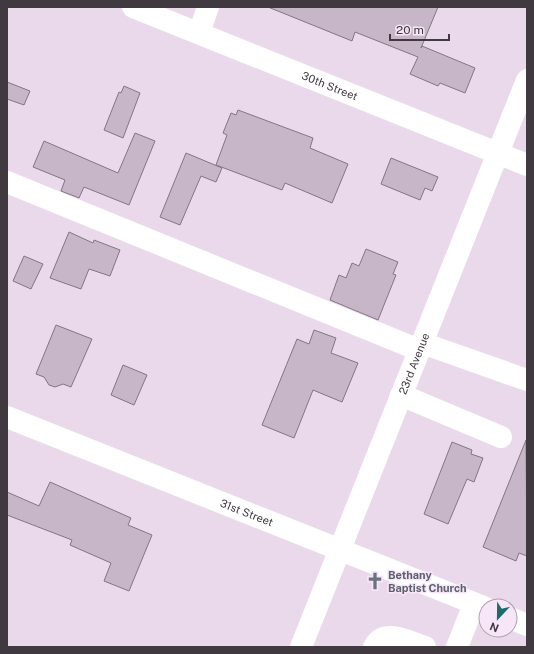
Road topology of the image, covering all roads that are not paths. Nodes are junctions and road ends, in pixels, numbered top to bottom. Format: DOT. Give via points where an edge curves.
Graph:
graph roads {
  1 [pos="133,7"];
  2 [pos="208,7"];
  3 [pos="161,12"];
  4 [pos="199,34"];
  5 [pos="527,80"];
  6 [pos="498,153"];
  7 [pos="527,165"];
  8 [pos="7,182"];
  9 [pos="421,346"];
  10 [pos="527,380"];
  11 [pos="401,395"];
  12 [pos="7,417"];
  13 [pos="501,437"];
  14 [pos="339,551"];
  15 [pos="478,605"];
  16 [pos="478,610"];
  17 [pos="301,647"];
  18 [pos="374,647"];
  19 [pos="425,647"];
  20 [pos="457,647"];
  1 -- 3 [label="street, 30th Street"];
  2 -- 4 [label="street"];
  3 -- 4 [label="street, 30th Street"];
  4 -- 6 [label="street, 30th Street"];
  5 -- 6 [label="street, 23rd Avenue"];
  6 -- 7 [label="street, 30th Street"];
  6 -- 9 [label="street, 23rd Avenue"];
  8 -- 9 [label="street"];
  9 -- 10 [label="street"];
  9 -- 11 [label="street, 23rd Avenue"];
  11 -- 13 [label="street"];
  11 -- 14 [label="street, 23rd Avenue"];
  12 -- 14 [label="street, 31st Street"];
  14 -- 15 [label="street, 31st Street"];
  14 -- 17 [label="street, 23rd Avenue"];
  16 -- 20 [label="street"];
  18 -- 19 [label="street" via="384,636"];
}
